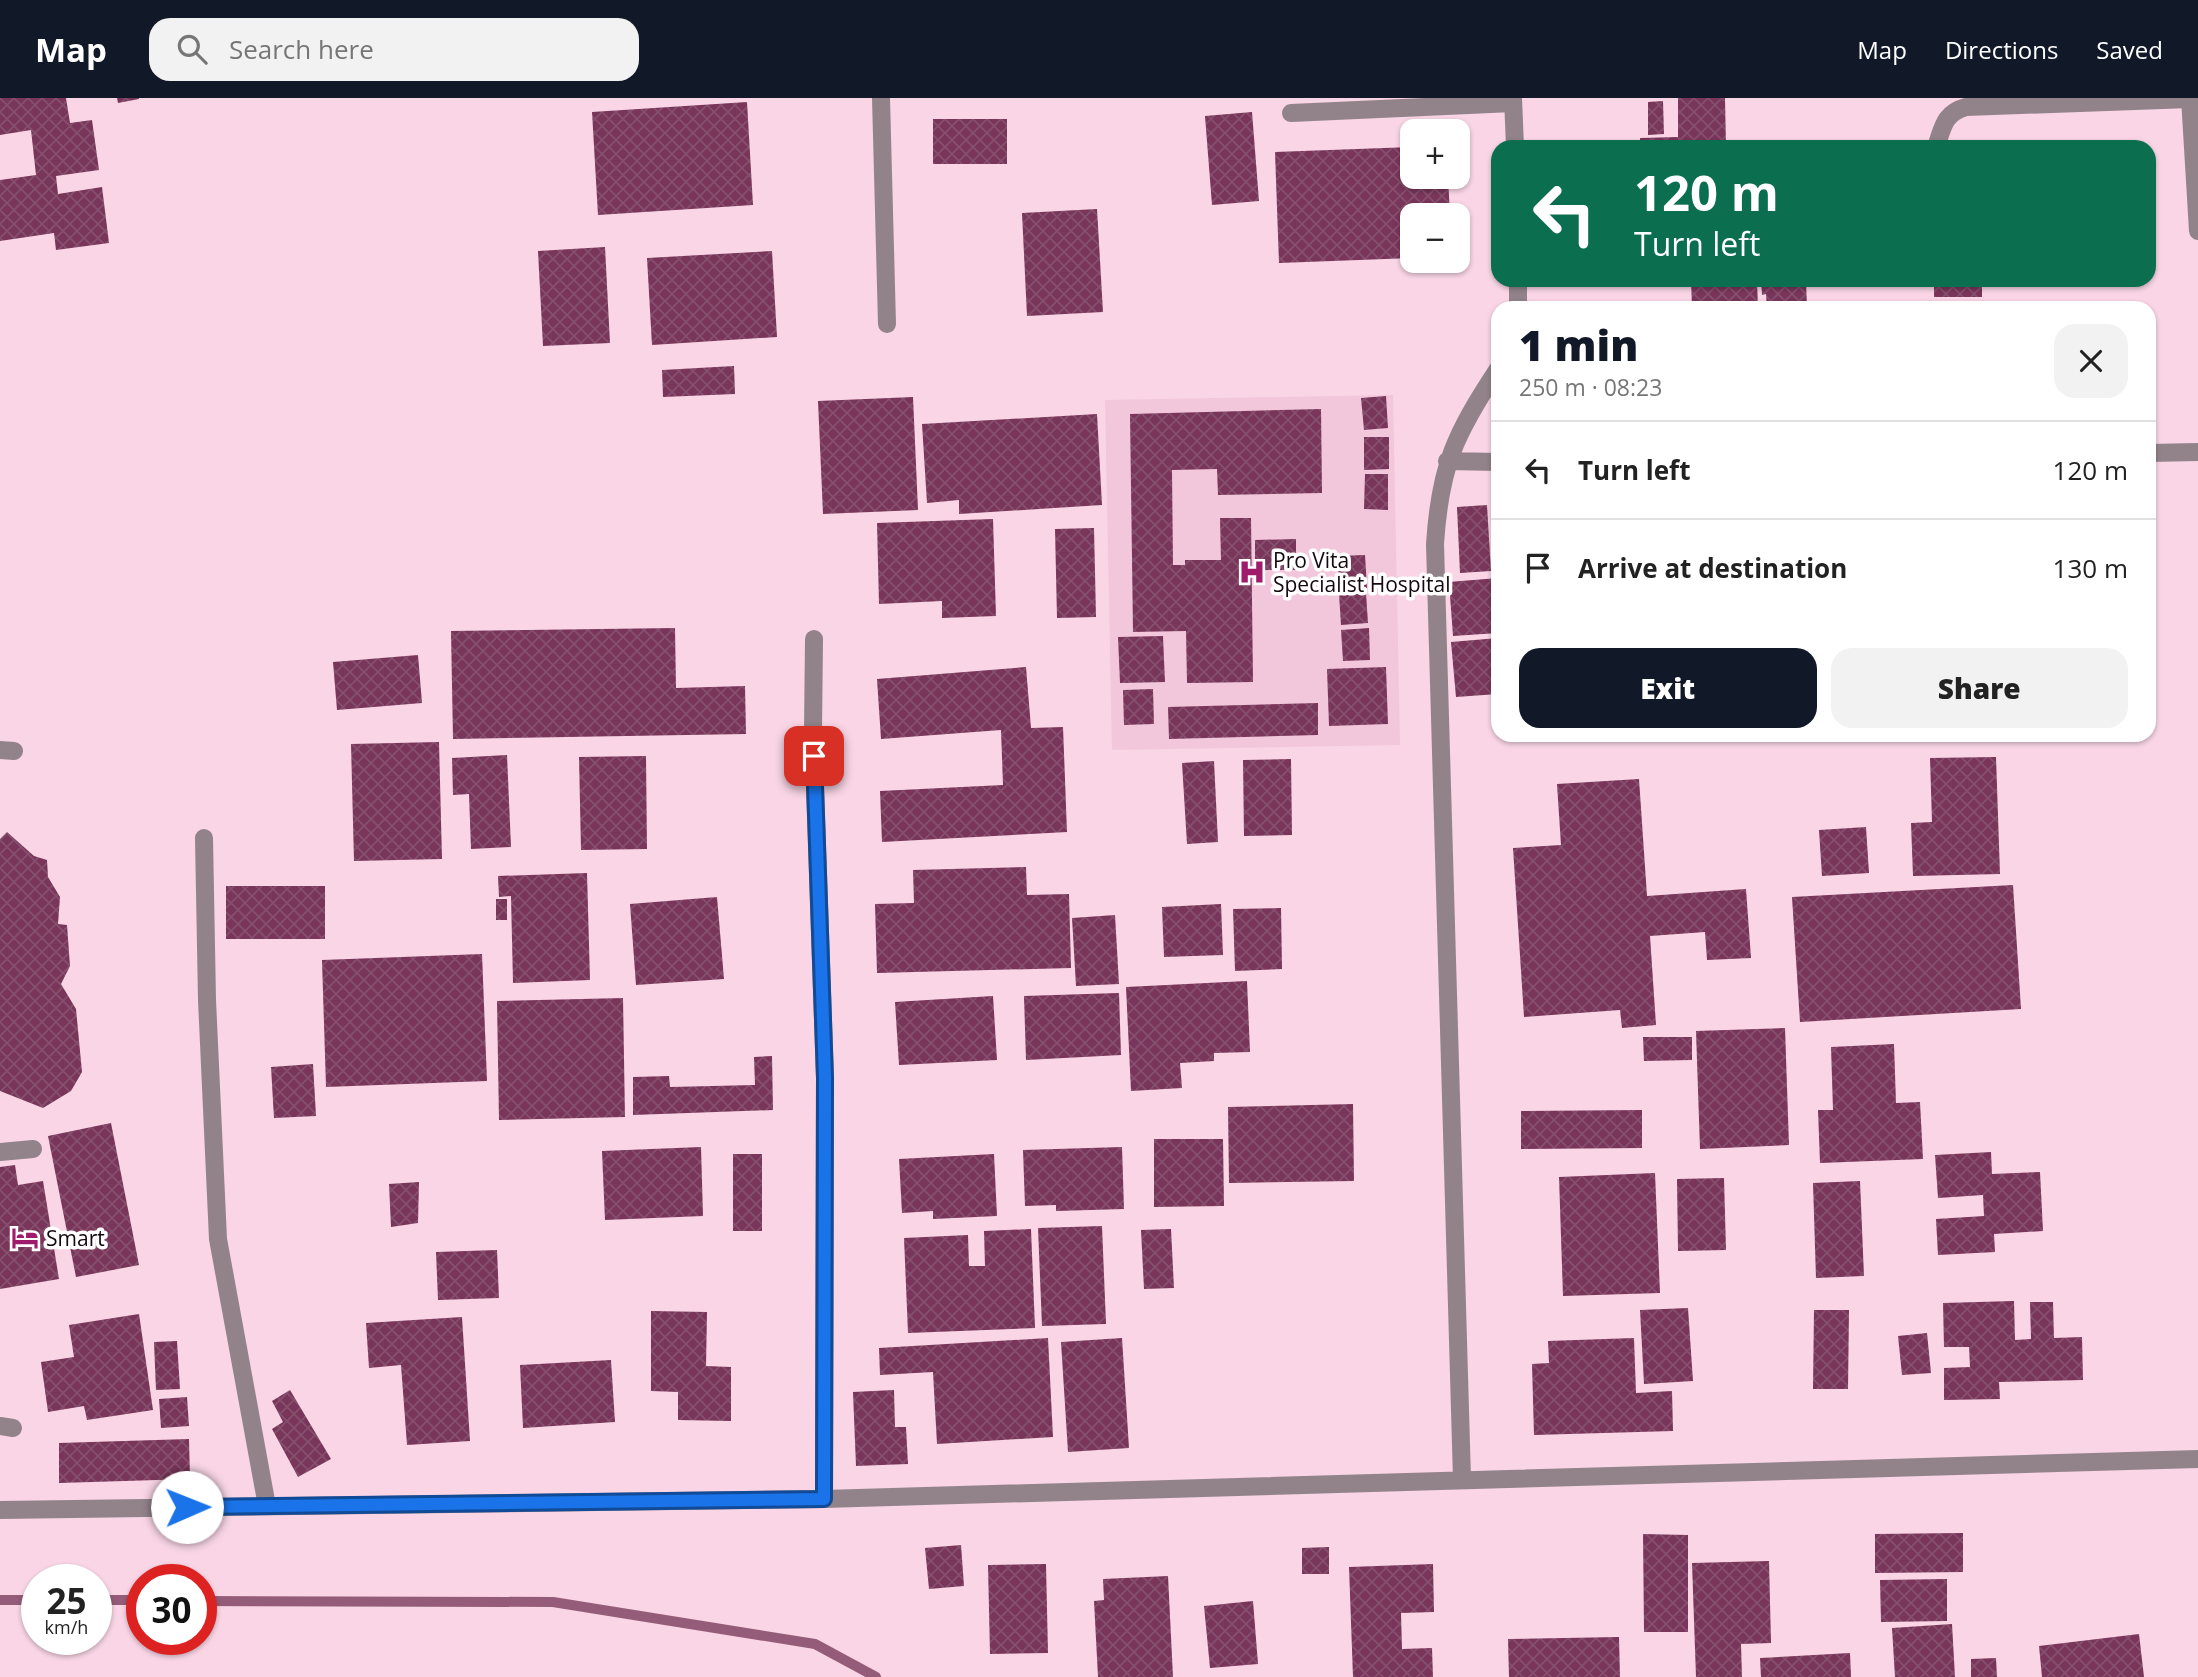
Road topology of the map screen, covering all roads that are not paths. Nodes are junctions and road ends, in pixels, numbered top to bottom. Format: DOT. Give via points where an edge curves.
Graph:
graph roads {
  1 [pos="881,98"];
  2 [pos="2190,98"];
  3 [pos="1513,100"];
  4 [pos="1291,113"];
  5 [pos="1515,140"];
  6 [pos="1939,140"];
  7 [pos="2198,231"];
  8 [pos="887,324"];
  9 [pos="1491,379"];
  10 [pos="2198,452"];
  11 [pos="2156,453"];
  12 [pos="1447,461"];
  13 [pos="1491,462"];
  14 [pos="814,639"];
  15 [pos="204,838"];
  16 [pos="33,1149"];
  17 [pos="0,1152"];
  18 [pos="2198,1458"];
  19 [pos="1462,1479"];
  20 [pos="824,1499"];
  21 [pos="267,1506"];
  22 [pos="0,1510"];
  1 -- 8 [label="street"];
  2 -- 6 [label="street" via="1966,107 1946,117"];
  2 -- 7 [label="street"];
  3 -- 4 [label="street"];
  3 -- 5 [label="street"];
  9 -- 12 [label="street" via="1465,418"];
  10 -- 11 [label="street"];
  12 -- 13 [label="street"];
  12 -- 19 [label="street" via="1438,504 1434,593"];
  14 -- 20 [label="street" via="825,1078"];
  15 -- 21 [label="street" via="218,1240"];
  16 -- 17 [label="street"];
  18 -- 19 [label="street"];
  19 -- 20 [label="street"];
  20 -- 21 [label="street"];
  21 -- 22 [label="street"];
}
